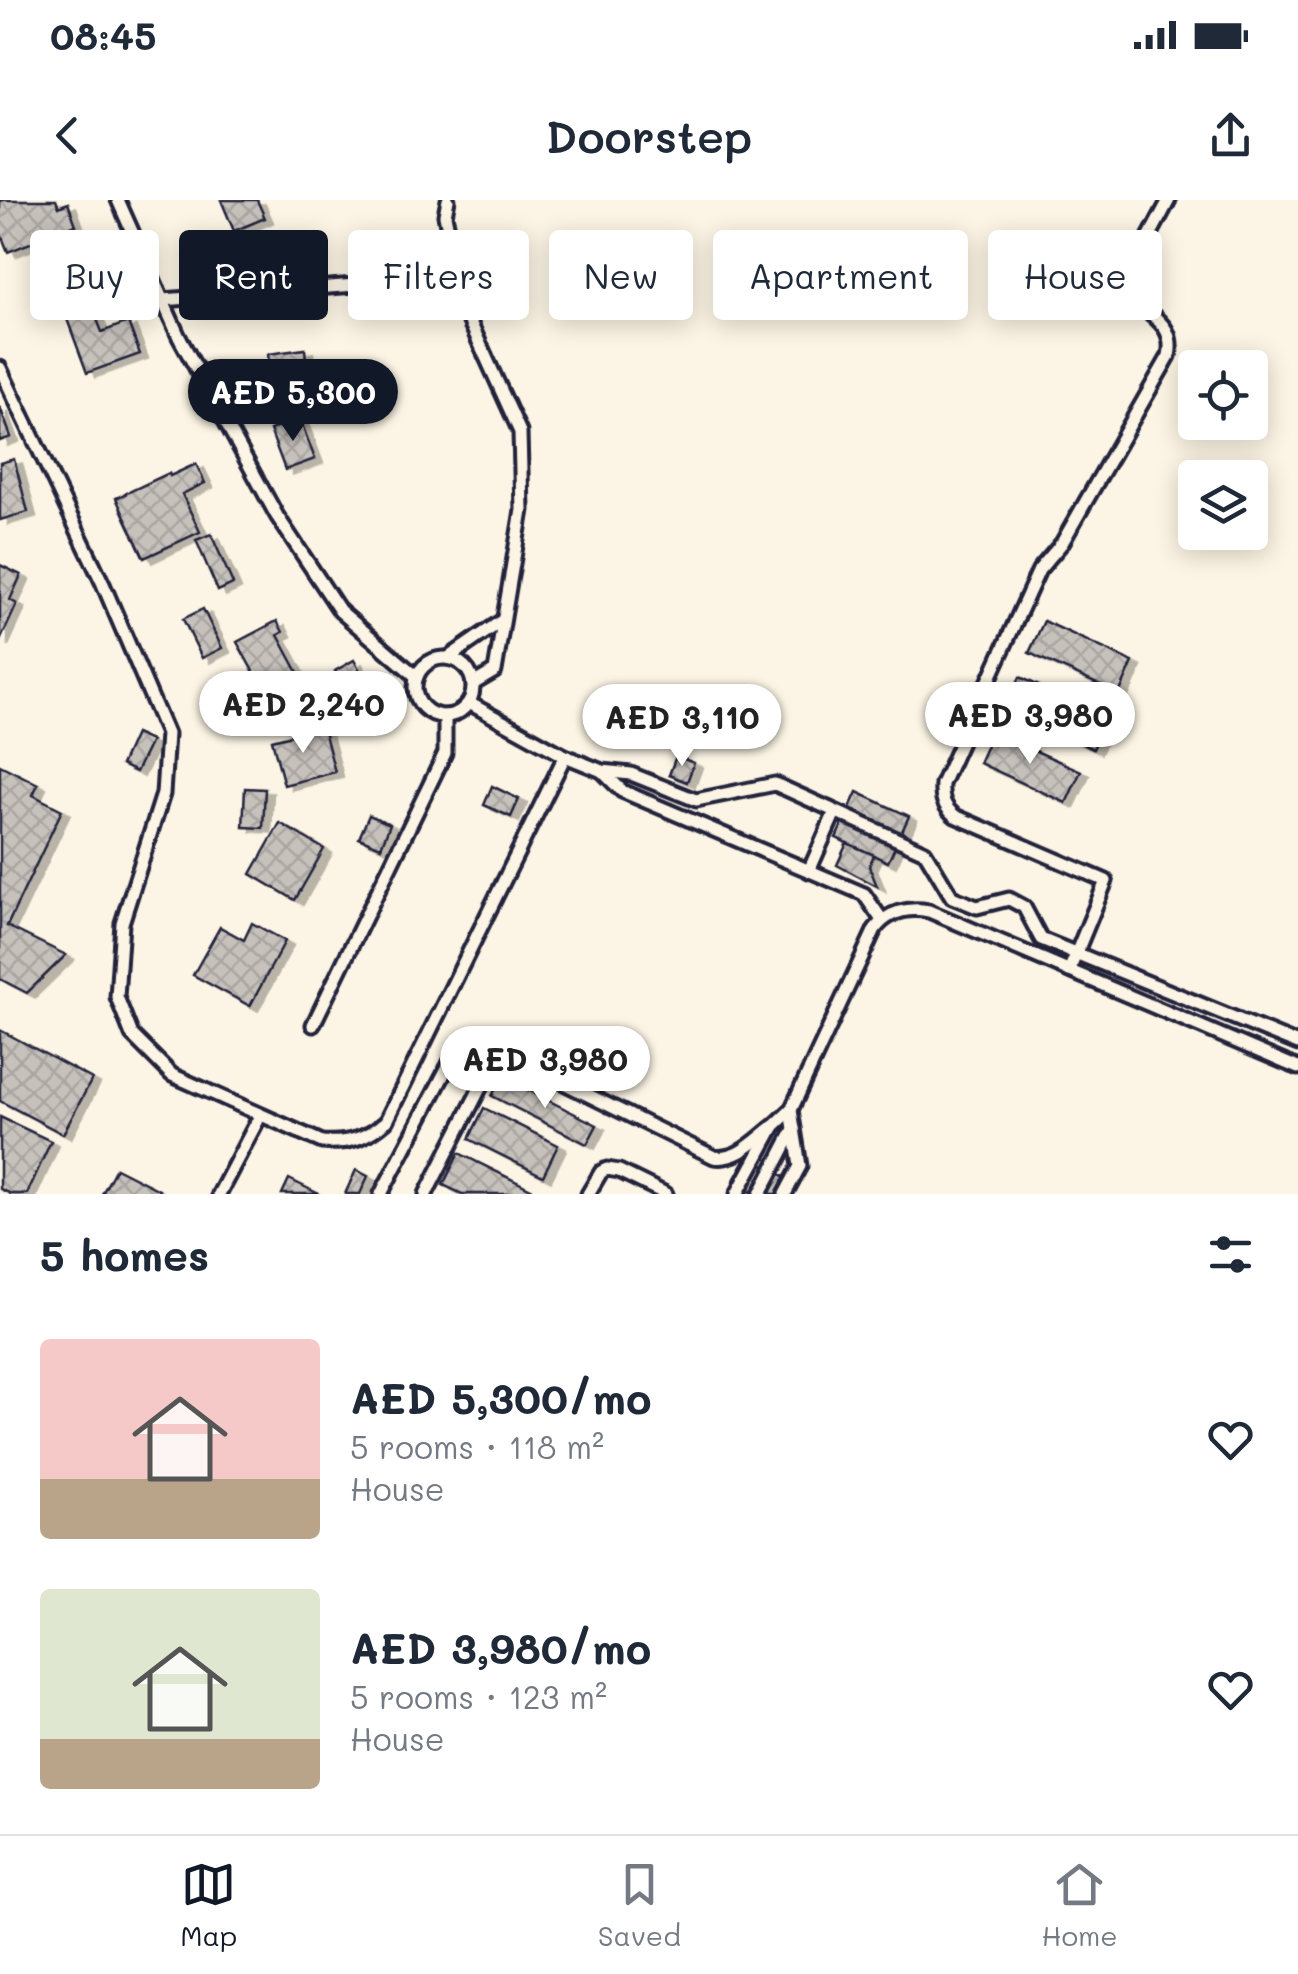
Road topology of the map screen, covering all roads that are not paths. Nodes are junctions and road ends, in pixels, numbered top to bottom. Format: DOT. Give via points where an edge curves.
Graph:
graph roads {
  1 [pos="118,200"];
  2 [pos="448,200"];
  3 [pos="1169,200"];
  4 [pos="448,230"];
  5 [pos="348,286"];
  6 [pos="163,300"];
  7 [pos="469,320"];
  8 [pos="0,368"];
  9 [pos="503,620"];
  10 [pos="448,658"];
  11 [pos="417,677"];
  12 [pos="474,684"];
  13 [pos="469,703"];
  14 [pos="445,716"];
  15 [pos="565,756"];
  16 [pos="602,771"];
  17 [pos="835,812"];
  18 [pos="809,870"];
  19 [pos="882,920"];
  20 [pos="1076,954"];
  21 [pos="1069,971"];
  22 [pos="313,1025"];
  23 [pos="1298,1044"];
  24 [pos="499,1051"];
  25 [pos="1298,1068"];
  26 [pos="790,1110"];
  27 [pos="260,1116"];
  28 [pos="774,1126"];
  29 [pos="794,1128"];
  30 [pos="219,1194"];
  31 [pos="381,1194"];
  32 [pos="426,1194"];
  33 [pos="588,1194"];
  34 [pos="666,1194"];
  35 [pos="737,1194"];
  36 [pos="760,1194"];
  37 [pos="785,1194"];
  1 -- 6 [label="lane"];
  2 -- 4 [label="lane"];
  3 -- 20 [label="lane" via="1128,280 1134,297 1166,328 1168,356 1062,543 1039,570 942,784 955,816 1106,881"];
  5 -- 6 [label="lane"];
  6 -- 11 [label="lane" via="277,516 340,611"];
  7 -- 9 [label="lane" via="520,432 522,510"];
  8 -- 27 [label="lane" via="167,734 162,794 122,923 117,997 132,1035 172,1075"];
  9 -- 10 [label="lane"];
  9 -- 12 [label="lane" via="495,671"];
  10 -- 11 [label="lane" via="429,662"];
  10 -- 12 [label="lane" via="465,667"];
  11 -- 14 [label="lane" via="421,704"];
  12 -- 13 [label="lane"];
  13 -- 14 [label="lane"];
  13 -- 15 [label="lane"];
  14 -- 22 [label="lane" via="445,753"];
  15 -- 16 [label="lane"];
  15 -- 27 [label="lane" via="386,1120 374,1132 337,1144"];
  16 -- 17 [label="lane" via="630,774 696,800 775,784"];
  16 -- 18 [label="lane" via="622,791"];
  17 -- 18 [label="lane"];
  17 -- 20 [label="lane" via="924,852 952,897 977,908 1008,899 1024,907 1041,939"];
  18 -- 19 [label="lane" via="864,894"];
  19 -- 21 [label="lane" via="930,911"];
  19 -- 26 [label="lane"];
  20 -- 21 [label="lane"];
  20 -- 23 [label="lane"];
  21 -- 25 [label="lane"];
  24 -- 28 [label="lane" via="721,1158"];
  24 -- 31 [label="lane" via="475,1041 455,1053"];
  24 -- 32 [label="lane"];
  26 -- 28 [label="lane"];
  26 -- 29 [label="lane"];
  27 -- 30 [label="lane"];
  28 -- 35 [label="lane"];
  29 -- 36 [label="lane"];
  29 -- 37 [label="lane" via="800,1166"];
  33 -- 34 [label="lane" via="601,1172 612,1169"];
}
